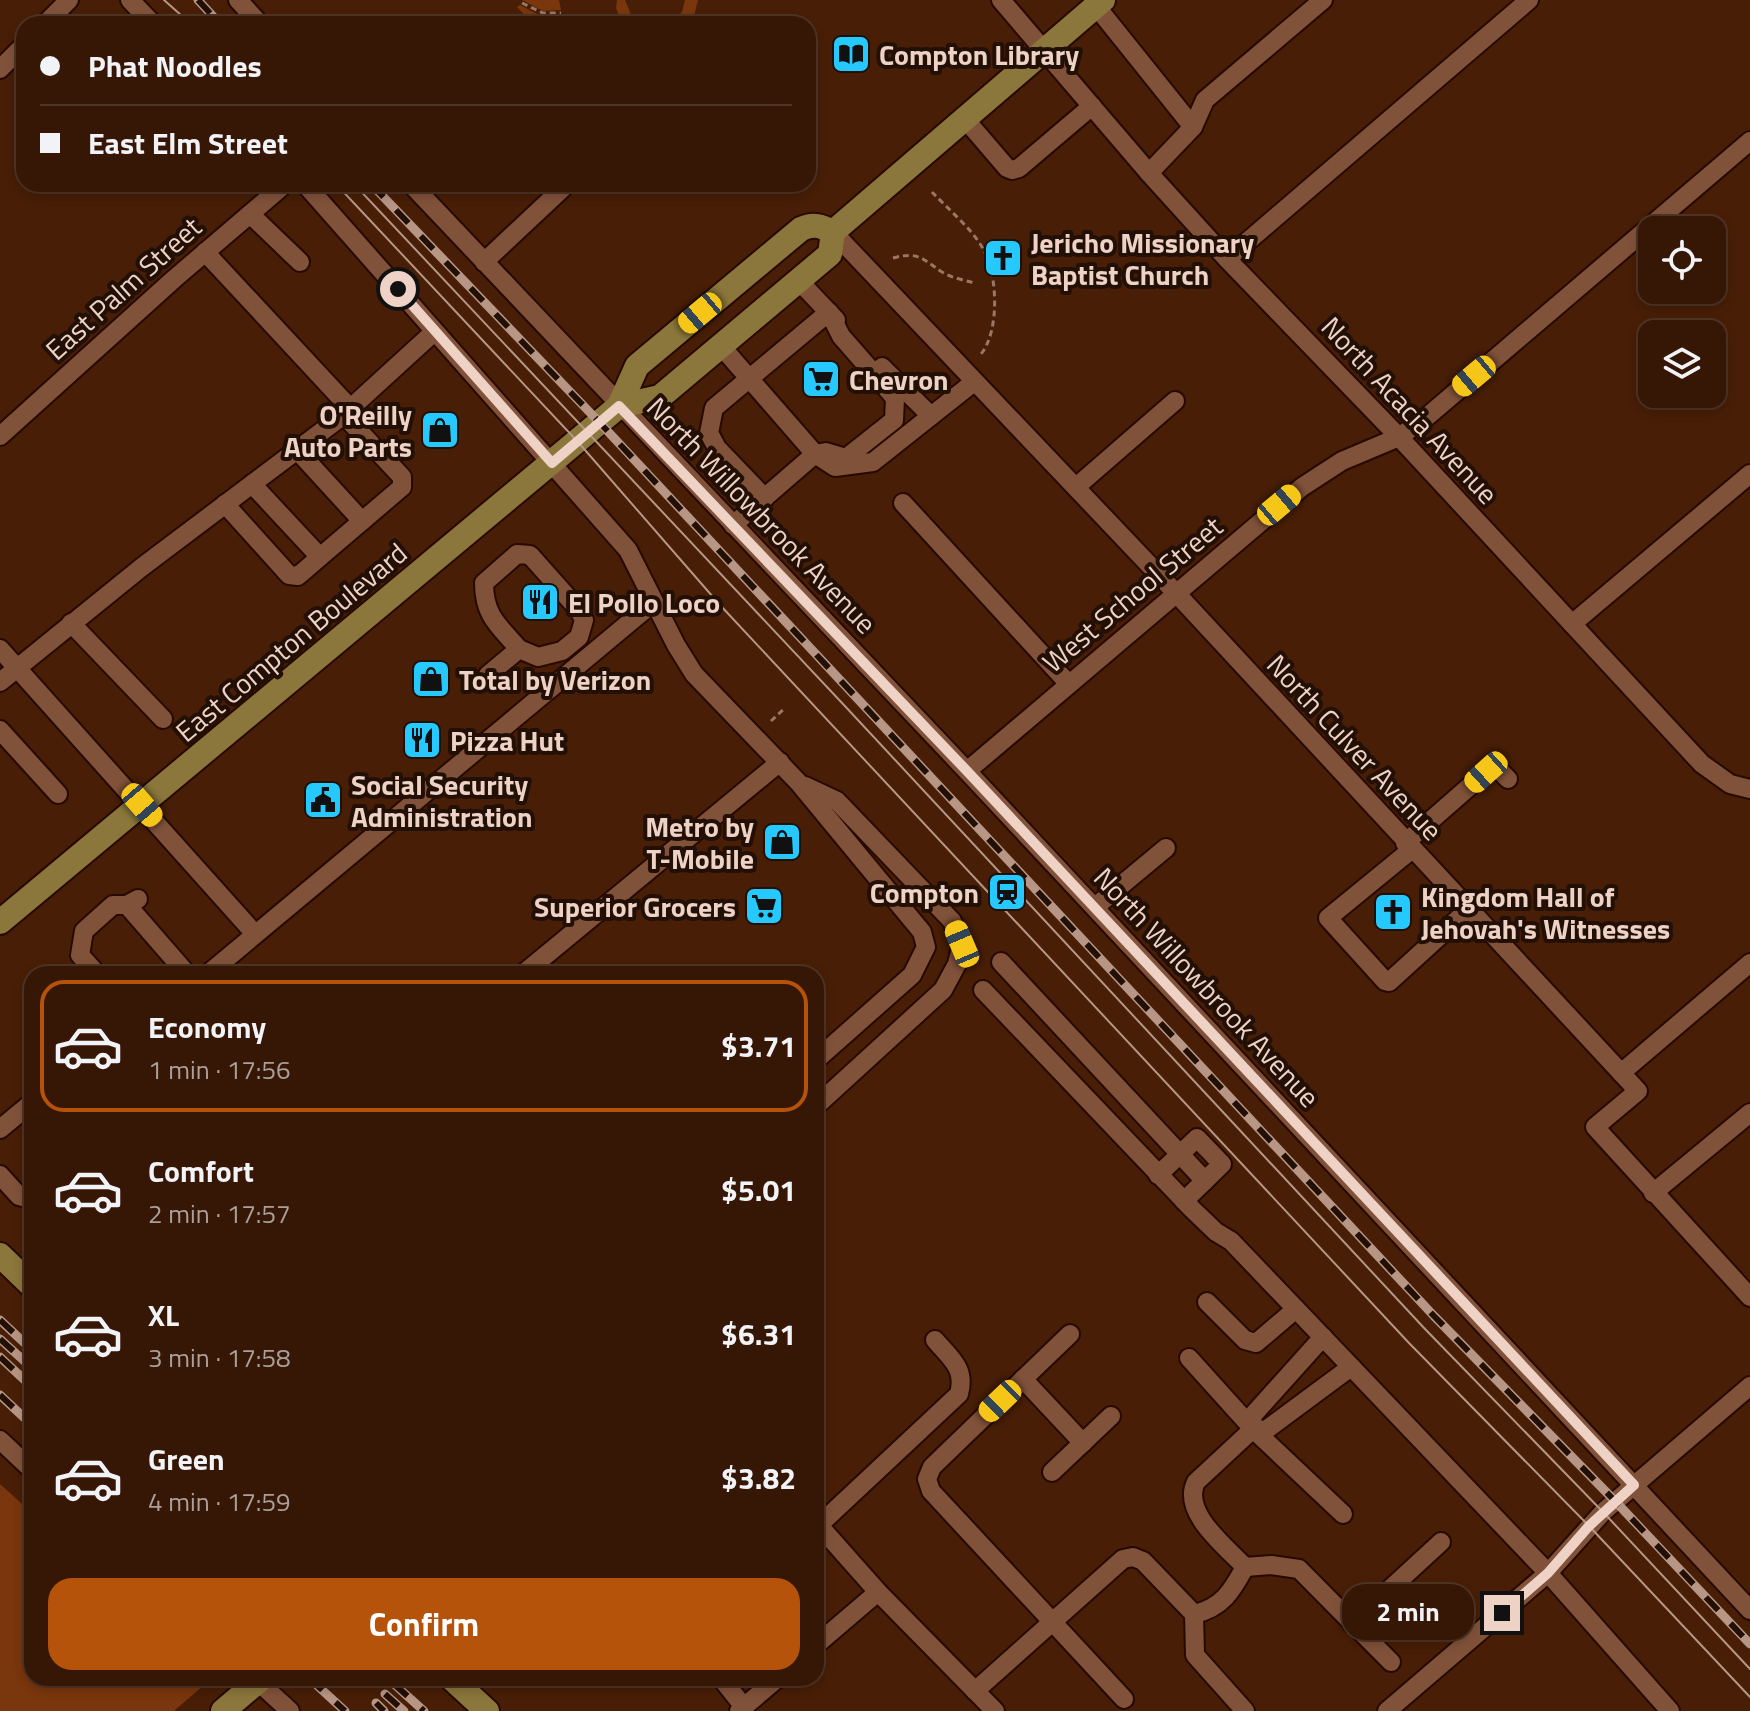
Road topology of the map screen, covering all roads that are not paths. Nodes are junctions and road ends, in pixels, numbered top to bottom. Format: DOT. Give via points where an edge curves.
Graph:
graph roads {
  1 [pos="69,0"];
  2 [pos="130,0"];
  3 [pos="238,0"];
  4 [pos="1001,0"];
  5 [pos="1323,0"];
  6 [pos="1529,0"];
  7 [pos="1100,3"];
  8 [pos="53,16"];
  9 [pos="145,16"];
  10 [pos="253,16"];
  11 [pos="1045,50"];
  12 [pos="16,53"];
  13 [pos="0,69"];
  14 [pos="1092,106"];
  15 [pos="965,119"];
  16 [pos="1193,127"];
  17 [pos="1750,141"];
  18 [pos="1149,173"];
  19 [pos="276,192"];
  20 [pos="312,192"];
  21 [pos="418,192"];
  22 [pos="559,192"];
  23 [pos="250,214"];
  24 [pos="833,232"];
  25 [pos="205,252"];
  26 [pos="1227,259"];
  27 [pos="300,262"];
  28 [pos="484,262"];
  29 [pos="799,281"];
  30 [pos="829,312"];
  31 [pos="434,332"];
  32 [pos="721,346"];
  33 [pos="750,378"];
  34 [pos="974,382"];
  35 [pos="1175,401"];
  36 [pos="619,406"];
  37 [pos="347,411"];
  38 [pos="931,416"];
  39 [pos="0,436"];
  40 [pos="1399,437"];
  41 [pos="297,450"];
  42 [pos="815,454"];
  43 [pos="552,463"];
  44 [pos="1750,474"];
  45 [pos="252,484"];
  46 [pos="1076,487"];
  47 [pos="765,498"];
  48 [pos="903,503"];
  49 [pos="225,504"];
  50 [pos="362,521"];
  51 [pos="733,525"];
  52 [pos="320,557"];
  53 [pos="1176,593"];
  54 [pos="654,602"];
  55 [pos="71,623"];
  56 [pos="1572,624"];
  57 [pos="0,649"];
  58 [pos="519,649"];
  59 [pos="16,667"];
  60 [pos="488,675"];
  61 [pos="0,682"];
  62 [pos="1068,683"];
  63 [pos="163,719"];
  64 [pos="0,730"];
  65 [pos="780,762"];
  66 [pos="967,771"];
  67 [pos="1508,779"];
  68 [pos="799,783"];
  69 [pos="1750,789"];
  70 [pos="58,794"];
  71 [pos="142,805"];
  72 [pos="1408,846"];
  73 [pos="1166,848"];
  74 [pos="1095,907"];
  75 [pos="1468,910"];
  76 [pos="0,922"];
  77 [pos="255,934"];
  78 [pos="1001,962"];
  79 [pos="1750,963"];
  80 [pos="90,966"];
  81 [pos="181,966"];
  82 [pos="217,966"];
  83 [pos="533,966"];
  84 [pos="983,990"];
  85 [pos="824,1053"];
  86 [pos="1621,1073"];
  87 [pos="824,1099"];
  88 [pos="24,1109"];
  89 [pos="1750,1113"];
  90 [pos="0,1129"];
  91 [pos="1179,1154"];
  92 [pos="0,1175"];
  93 [pos="1158,1175"];
  94 [pos="1653,1193"];
  95 [pos="24,1197"];
  96 [pos="1184,1201"];
  97 [pos="0,1255"];
  98 [pos="24,1278"];
  99 [pos="1750,1297"];
  100 [pos="1207,1302"];
  101 [pos="1296,1309"];
  102 [pos="1070,1334"];
  103 [pos="1323,1337"];
  104 [pos="935,1340"];
  105 [pos="1189,1358"];
  106 [pos="1351,1367"];
  107 [pos="1023,1379"];
  108 [pos="1750,1386"];
  109 [pos="1111,1416"];
  110 [pos="1253,1429"];
  111 [pos="0,1440"];
  112 [pos="1083,1443"];
  113 [pos="24,1462"];
  114 [pos="1052,1472"];
  115 [pos="1634,1485"];
  116 [pos="1343,1514"];
  117 [pos="824,1518"];
  118 [pos="824,1532"];
  119 [pos="1441,1542"];
  120 [pos="1245,1567"];
  121 [pos="1548,1573"];
  122 [pos="878,1592"];
  123 [pos="1750,1610"];
  124 [pos="1194,1614"];
  125 [pos="1052,1621"];
  126 [pos="1352,1624"];
  127 [pos="824,1638"];
  128 [pos="1391,1662"];
  129 [pos="250,1686"];
  130 [pos="265,1686"];
  131 [pos="460,1686"];
  132 [pos="726,1686"];
  133 [pos="768,1686"];
  134 [pos="975,1691"];
  135 [pos="1124,1699"];
  136 [pos="741,1709"];
  137 [pos="1242,1710"];
  138 [pos="223,1711"];
  139 [pos="290,1711"];
  140 [pos="487,1711"];
  141 [pos="995,1711"];
  142 [pos="1387,1711"];
  143 [pos="1670,1711"];
  1 -- 8 [label="street"];
  2 -- 9 [label="street"];
  3 -- 10 [label="street"];
  4 -- 11 [label="street, North Acacia Avenue"];
  5 -- 16 [label="street" via="1205,100"];
  6 -- 26 [label="street"];
  7 -- 11 [label="main road"];
  7 -- 16 [label="street"];
  11 -- 14 [label="street, North Acacia Avenue"];
  11 -- 15 [label="main road"];
  12 -- 13 [label="street"];
  14 -- 15 [label="street" via="1012,170"];
  14 -- 18 [label="street, North Acacia Avenue"];
  15 -- 24 [label="main road"];
  16 -- 18 [label="street"];
  17 -- 40 [label="street, West School Street"];
  18 -- 26 [label="street, North Acacia Avenue"];
  19 -- 23 [label="street, East Palm Street"];
  20 -- 31 [label="street"];
  21 -- 28 [label="street, North Willowbrook Avenue"];
  22 -- 28 [label="street"];
  23 -- 25 [label="street, East Palm Street"];
  23 -- 27 [label="street"];
  24 -- 29 [label="main road" via="830,254"];
  24 -- 34 [label="street, North Culver Avenue"];
  24 -- 36 [label="main road" via="819,225 801,229 637,366"];
  25 -- 37 [label="street"];
  25 -- 39 [label="street, East Palm Street"];
  26 -- 40 [label="street, North Acacia Avenue"];
  28 -- 36 [label="street, North Willowbrook Avenue"];
  29 -- 30 [label="street"];
  29 -- 32 [label="main road"];
  30 -- 33 [label="street"];
  30 -- 38 [label="street"];
  30 -- 42 [label="street" via="841,336 895,398 894,420 846,458"];
  31 -- 37 [label="street"];
  31 -- 43 [label="street"];
  32 -- 33 [label="street"];
  32 -- 36 [label="main road" via="660,397"];
  33 -- 42 [label="street"];
  33 -- 47 [label="street" via="714,408 709,433"];
  34 -- 38 [label="street"];
  34 -- 46 [label="street, North Culver Avenue"];
  35 -- 46 [label="street"];
  36 -- 43 [label="main road, East Compton Boulevard"];
  36 -- 51 [label="street, North Willowbrook Avenue"];
  37 -- 41 [label="street"];
  37 -- 50 [label="street" via="402,477 402,487"];
  38 -- 42 [label="street" via="873,462 835,467"];
  40 -- 53 [label="street, West School Street" via="1342,461 1302,487"];
  40 -- 56 [label="street, North Acacia Avenue"];
  41 -- 45 [label="street"];
  41 -- 50 [label="street"];
  42 -- 47 [label="street"];
  43 -- 54 [label="street" via="628,550"];
  43 -- 71 [label="main road, East Compton Boulevard"];
  44 -- 56 [label="street"];
  45 -- 49 [label="street"];
  45 -- 52 [label="street"];
  46 -- 53 [label="street, North Culver Avenue"];
  47 -- 51 [label="street"];
  48 -- 62 [label="street"];
  49 -- 52 [label="street" via="289,575 298,576"];
  49 -- 55 [label="street"];
  50 -- 52 [label="street"];
  51 -- 66 [label="street, North Willowbrook Avenue"];
  53 -- 62 [label="street, West School Street"];
  53 -- 72 [label="street, North Culver Avenue"];
  54 -- 65 [label="street" via="694,674"];
  54 -- 77 [label="street"];
  55 -- 59 [label="street"];
  55 -- 63 [label="street"];
  56 -- 69 [label="street, North Acacia Avenue" via="1702,764 1730,784"];
  57 -- 59 [label="street"];
  58 -- 58 [label="street" via="490,616 484,598 484,583 517,554 530,555 584,620 579,637 562,651 538,657"];
  58 -- 60 [label="street"];
  59 -- 61 [label="street"];
  59 -- 71 [label="street"];
  62 -- 66 [label="street, West School Street"];
  64 -- 70 [label="street"];
  65 -- 68 [label="street"];
  65 -- 83 [label="street"];
  66 -- 74 [label="street, North Willowbrook Avenue"];
  67 -- 72 [label="street" via="1498,769 1486,772"];
  68 -- 85 [label="street" via="922,932 926,947 912,975"];
  68 -- 87 [label="street" via="837,801 952,921 962,944 943,990"];
  71 -- 76 [label="main road, East Compton Boulevard"];
  71 -- 77 [label="street"];
  72 -- 75 [label="street, North Culver Avenue"];
  72 -- 75 [label="street" via="1328,918 1375,971 1389,982"];
  73 -- 74 [label="street"];
  74 -- 115 [label="street, North Willowbrook Avenue"];
  75 -- 86 [label="street, North Culver Avenue"];
  77 -- 82 [label="street"];
  78 -- 91 [label="street"];
  79 -- 86 [label="street"];
  80 -- 81 [label="street" via="80,955 84,931 113,905 133,902"];
  84 -- 93 [label="street"];
  86 -- 94 [label="street" via="1638,1091 1595,1127"];
  88 -- 90 [label="street"];
  89 -- 94 [label="street"];
  91 -- 93 [label="street"];
  91 -- 96 [label="street" via="1197,1138 1222,1164"];
  92 -- 95 [label="street"];
  93 -- 96 [label="street"];
  94 -- 99 [label="street"];
  96 -- 101 [label="street"];
  97 -- 98 [label="main road"];
  100 -- 101 [label="street" via="1245,1340 1256,1343"];
  101 -- 103 [label="street"];
  102 -- 107 [label="street"];
  103 -- 106 [label="street"];
  103 -- 110 [label="street" via="1252,1416"];
  104 -- 117 [label="street" via="958,1368 963,1380 959,1394"];
  105 -- 110 [label="street"];
  106 -- 110 [label="street" via="1266,1430"];
  106 -- 121 [label="street"];
  107 -- 112 [label="street"];
  107 -- 125 [label="street" via="932,1467 927,1479 931,1491"];
  108 -- 115 [label="street"];
  109 -- 112 [label="street"];
  110 -- 116 [label="street"];
  110 -- 120 [label="street" via="1192,1491 1196,1512"];
  111 -- 113 [label="street"];
  112 -- 114 [label="street"];
  115 -- 121 [label="street"];
  115 -- 123 [label="street, North Willowbrook Avenue"];
  118 -- 122 [label="street"];
  119 -- 126 [label="street"];
  120 -- 124 [label="street" via="1226,1599"];
  120 -- 126 [label="street" via="1299,1569"];
  121 -- 142 [label="street"];
  121 -- 143 [label="street"];
  122 -- 127 [label="street"];
  122 -- 134 [label="street"];
  124 -- 125 [label="street" via="1133,1557 1116,1563"];
  124 -- 137 [label="street" via="1195,1655"];
  125 -- 134 [label="street"];
  125 -- 135 [label="street"];
  126 -- 128 [label="street"];
  129 -- 138 [label="main road"];
  130 -- 139 [label="street"];
  131 -- 140 [label="main road"];
  132 -- 136 [label="street"];
  133 -- 136 [label="street"];
  134 -- 141 [label="street"];
}
